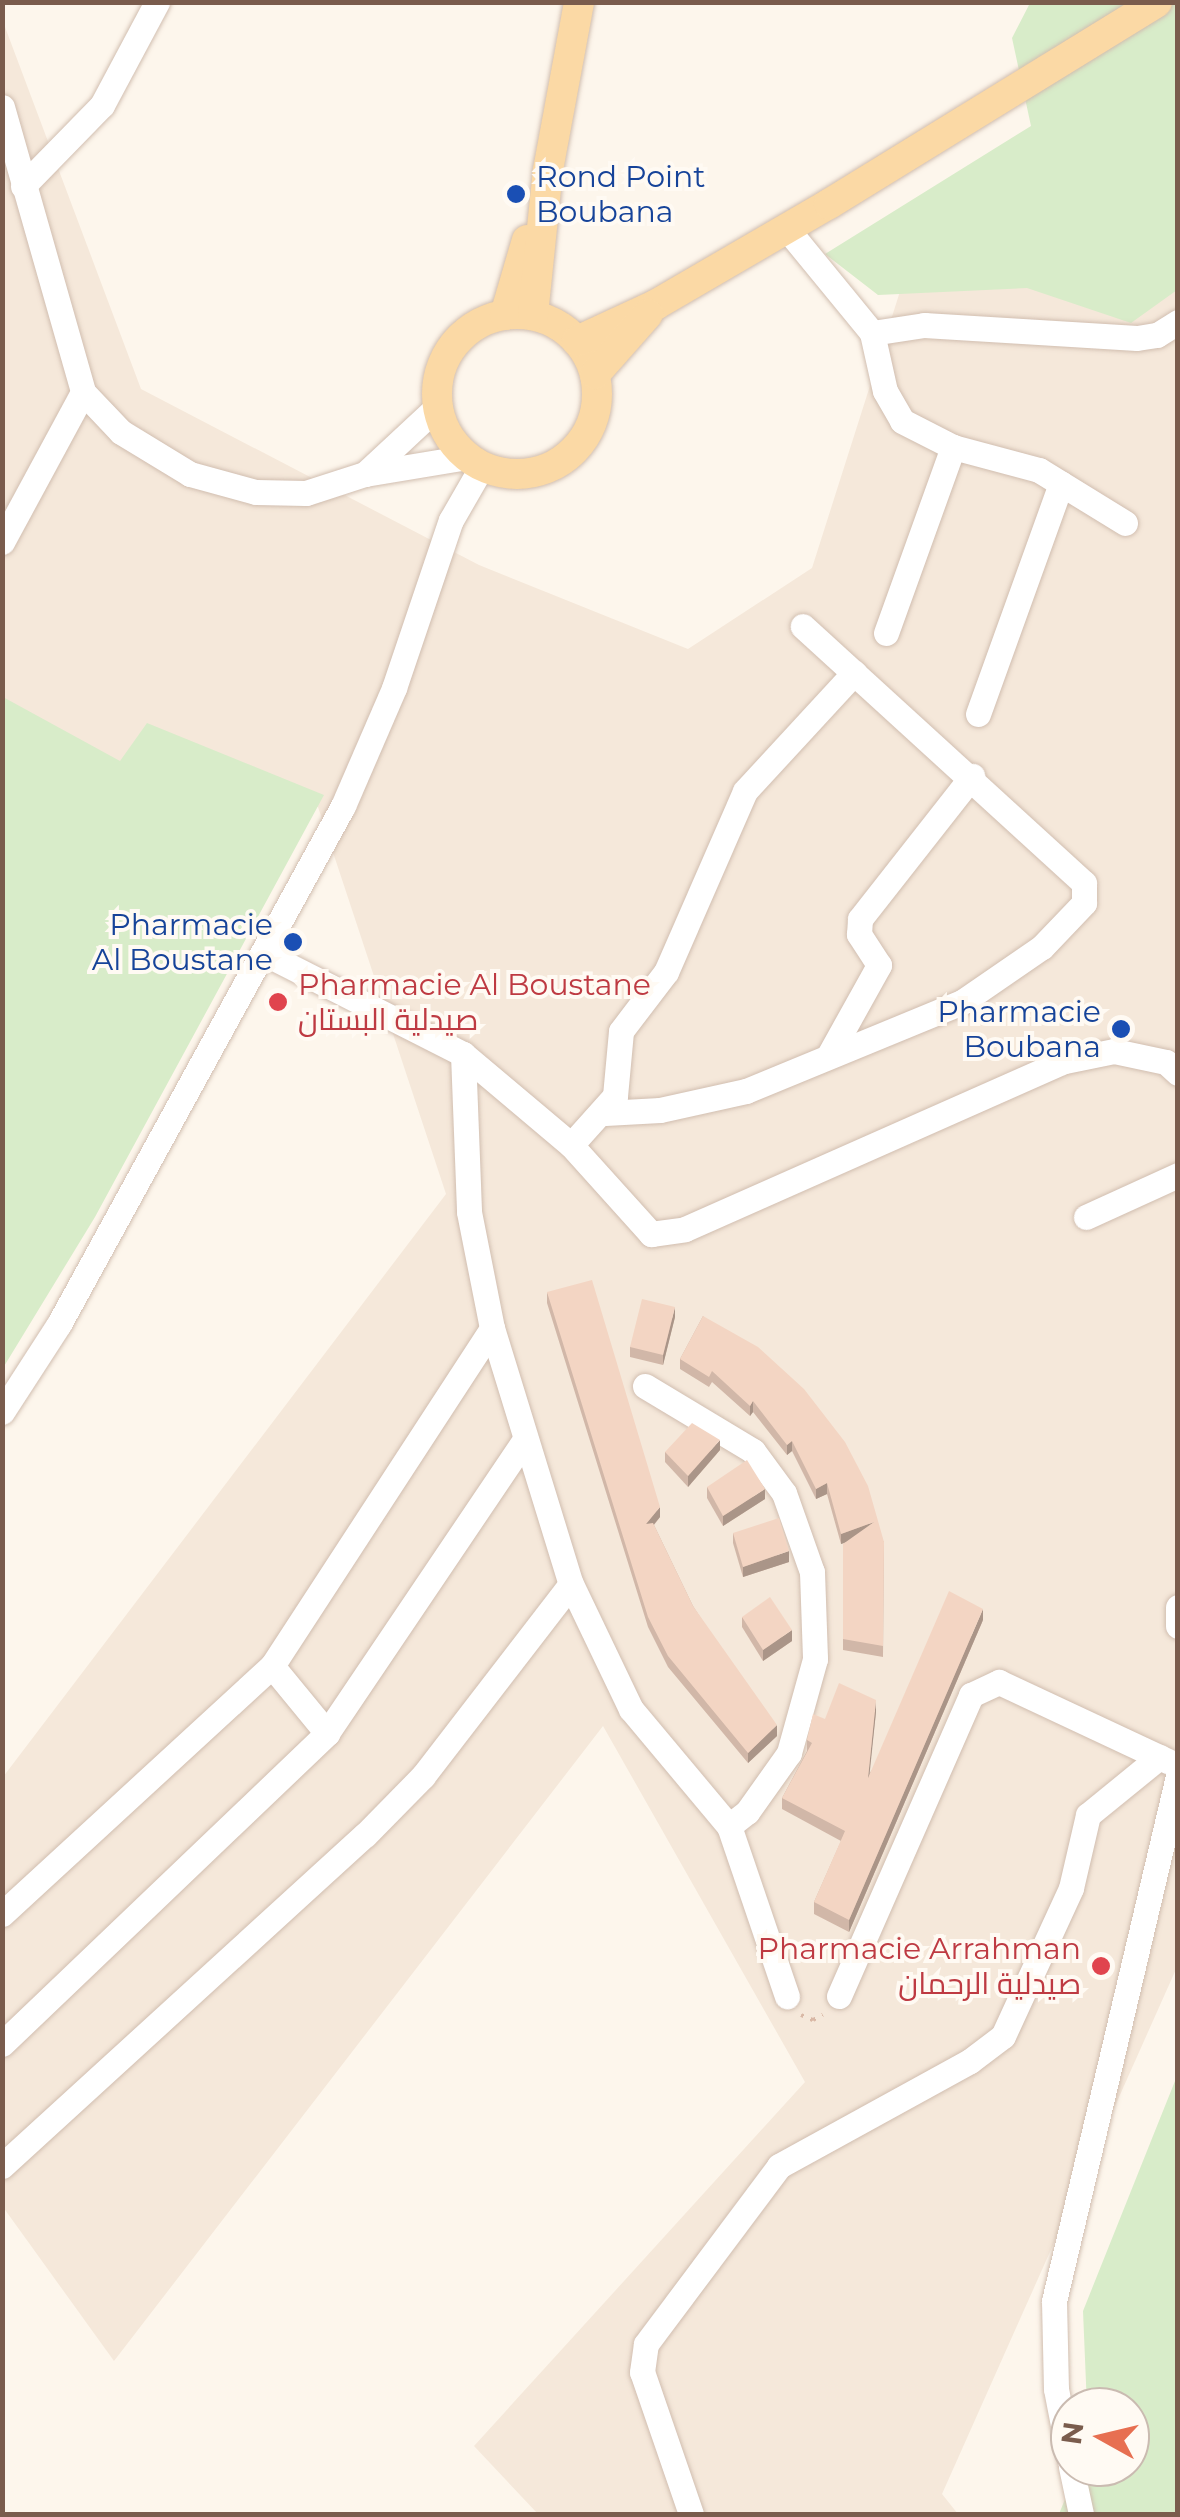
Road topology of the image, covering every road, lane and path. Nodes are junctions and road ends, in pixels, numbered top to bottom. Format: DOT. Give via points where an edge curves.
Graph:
graph roads {
  1 [pos="157,2"];
  2 [pos="579,2"];
  3 [pos="1157,2"];
  4 [pos="2,107"];
  5 [pos="23,186"];
  6 [pos="787,229"];
  7 [pos="657,304"];
  8 [pos="519,315"];
  9 [pos="1178,322"];
  10 [pos="872,333"];
  11 [pos="577,341"];
  12 [pos="594,374"];
  13 [pos="83,392"];
  14 [pos="438,406"];
  15 [pos="953,447"];
  16 [pos="475,462"];
  17 [pos="365,474"];
  18 [pos="1061,483"];
  19 [pos="1125,522"];
  20 [pos="2,542"];
  21 [pos="803,626"];
  22 [pos="886,633"];
  23 [pos="854,673"];
  24 [pos="978,714"];
  25 [pos="972,776"];
  26 [pos="264,953"];
  27 [pos="464,1054"];
  28 [pos="829,1055"];
  29 [pos="1178,1073"];
  30 [pos="605,1114"];
  31 [pos="571,1145"];
  32 [pos="1178,1175"];
  33 [pos="1086,1217"];
  34 [pos="492,1328"];
  35 [pos="645,1386"];
  36 [pos="2,1412"];
  37 [pos="525,1440"];
  38 [pos="571,1584"];
  39 [pos="1178,1606"];
  40 [pos="1178,1626"];
  41 [pos="272,1666"];
  42 [pos="326,1733"];
  43 [pos="1168,1761"];
  44 [pos="1178,1776"];
  45 [pos="729,1826"];
  46 [pos="2,1914"];
  47 [pos="788,1996"];
  48 [pos="839,1996"];
  49 [pos="2,2044"];
  50 [pos="2,2166"];
  51 [pos="1056,2387"];
  52 [pos="1076,2487"];
  53 [pos="691,2514"];
  54 [pos="1081,2514"];
  1 -- 5 [label="street" via="102,105"];
  2 -- 8 [label="main road"];
  3 -- 6 [label="main road"];
  4 -- 5 [label="street"];
  5 -- 13 [label="street"];
  6 -- 7 [label="main road"];
  6 -- 10 [label="street"];
  7 -- 11 [label="main road"];
  7 -- 12 [label="main road"];
  8 -- 11 [label="main road"];
  8 -- 14 [label="main road" via="461,338 438,381"];
  9 -- 10 [label="street" via="1137,338 924,325"];
  10 -- 15 [label="street" via="885,391 902,421"];
  11 -- 12 [label="main road"];
  12 -- 16 [label="main road" via="593,420 560,462 536,472"];
  13 -- 17 [label="street" via="121,432 190,474 256,492 289,492"];
  13 -- 20 [label="street"];
  14 -- 16 [label="main road" via="448,435"];
  14 -- 17 [label="street"];
  15 -- 18 [label="street" via="1011,460"];
  15 -- 22 [label="street"];
  16 -- 17 [label="street"];
  16 -- 26 [label="street" via="394,688 343,806"];
  18 -- 19 [label="street"];
  18 -- 24 [label="street"];
  21 -- 23 [label="street"];
  23 -- 25 [label="street"];
  23 -- 30 [label="street" via="762,768 731,814 666,972 624,1024 619,1078"];
  25 -- 28 [label="street" via="860,919 859,934 879,965"];
  25 -- 28 [label="street" via="1084,883 1084,902 991,988"];
  26 -- 27 [label="street"];
  26 -- 36 [label="street" via="59,1324"];
  27 -- 31 [label="street"];
  27 -- 34 [label="street" via="469,1212"];
  28 -- 30 [label="street" via="746,1091"];
  29 -- 31 [label="street" via="1166,1062 1114,1051 1065,1061 669,1234 641,1227"];
  30 -- 31 [label="street"];
  32 -- 33 [label="street"];
  34 -- 37 [label="street"];
  34 -- 41 [label="street"];
  35 -- 45 [label="street" via="753,1451 784,1492 812,1572 816,1658 789,1752 747,1812"];
  37 -- 38 [label="street"];
  37 -- 42 [label="street"];
  38 -- 45 [label="street" via="630,1710"];
  38 -- 50 [label="street" via="400,1800"];
  39 -- 40 [label="street"];
  41 -- 42 [label="street"];
  41 -- 46 [label="street"];
  42 -- 49 [label="street"];
  43 -- 48 [label="street" via="1000,1682 972,1694"];
  43 -- 53 [label="street" via="1088,1815 1071,1888 1003,2036 970,2061 779,2166 646,2344 642,2372"];
  44 -- 51 [label="street" via="1054,2301"];
  45 -- 47 [label="street"];
  47 -- 48 [label="path" via="792,2007 813,2020"];
  52 -- 54 [label="street"];
}
